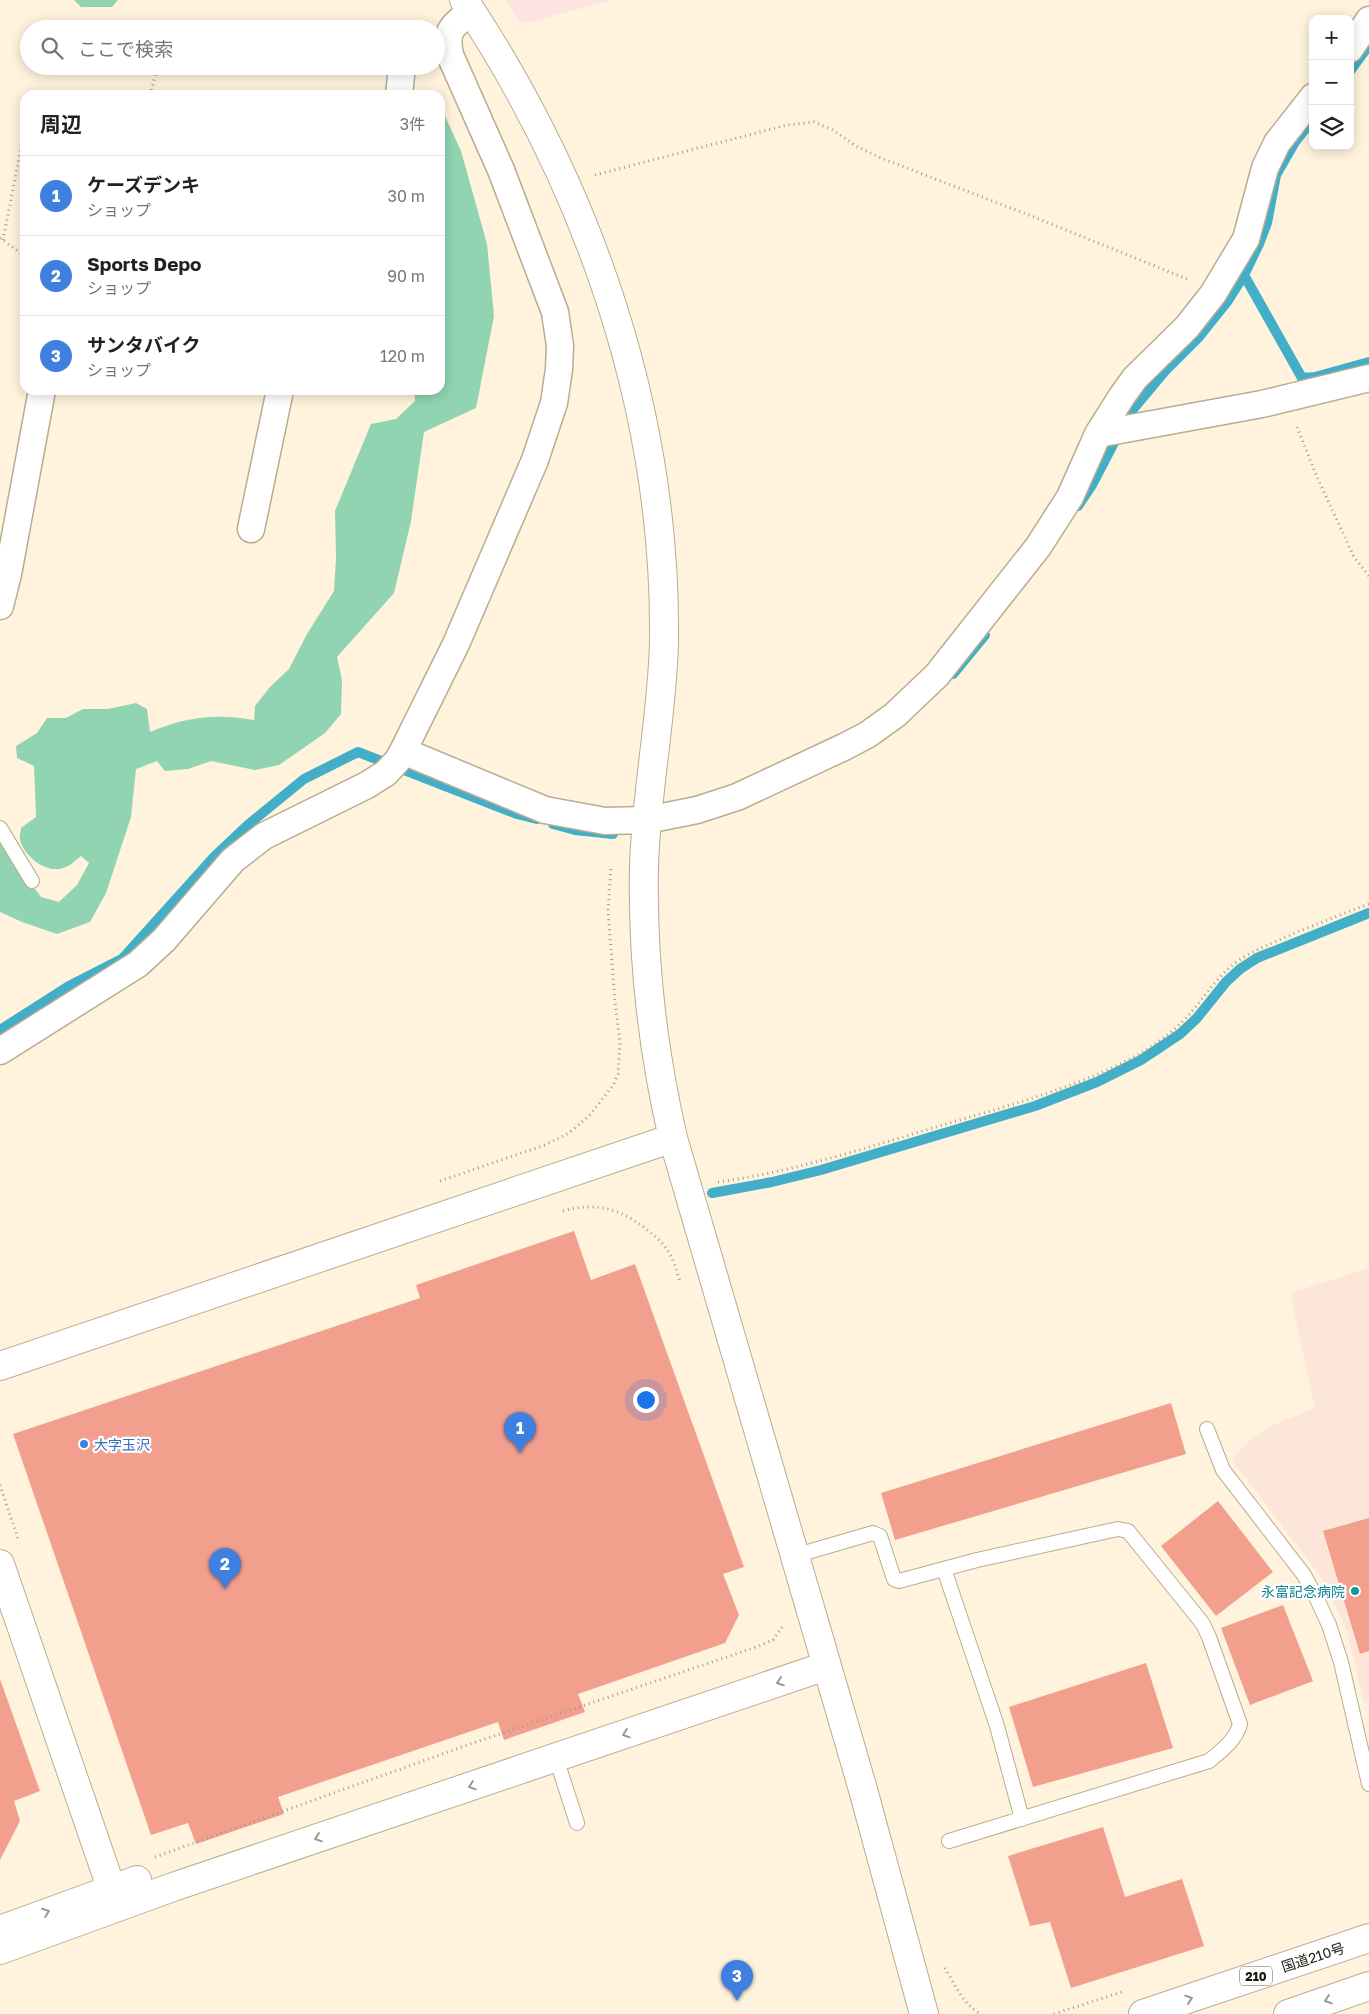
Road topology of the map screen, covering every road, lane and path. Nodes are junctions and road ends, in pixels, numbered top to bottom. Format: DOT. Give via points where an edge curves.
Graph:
graph roads {
  1 [pos="468,6"];
  2 [pos="1369,20"];
  3 [pos="445,32"];
  4 [pos="445,39"];
  5 [pos="1354,43"];
  6 [pos="155,75"];
  7 [pos="401,75"];
  8 [pos="151,90"];
  9 [pos="400,90"];
  10 [pos="1309,102"];
  11 [pos="20,151"];
  12 [pos="590,176"];
  13 [pos="1,239"];
  14 [pos="20,252"];
  15 [pos="1216,290"];
  16 [pos="1369,378"];
  17 [pos="41,395"];
  18 [pos="279,395"];
  19 [pos="1287,398"];
  20 [pos="1098,434"];
  21 [pos="251,529"];
  22 [pos="1369,576"];
  23 [pos="0,606"];
  24 [pos="403,751"];
  25 [pos="647,820"];
  26 [pos="0,828"];
  27 [pos="611,862"];
  28 [pos="32,881"];
  29 [pos="1369,904"];
  30 [pos="0,1051"];
  31 [pos="673,1138"];
  32 [pos="432,1184"];
  33 [pos="687,1190"];
  34 [pos="558,1212"];
  35 [pos="683,1290"];
  36 [pos="0,1366"];
  37 [pos="1207,1429"];
  38 [pos="0,1485"];
  39 [pos="19,1541"];
  40 [pos="794,1556"];
  41 [pos="0,1564"];
  42 [pos="944,1569"];
  43 [pos="784,1620"];
  44 [pos="824,1657"];
  45 [pos="556,1758"];
  46 [pos="1369,1784"];
  47 [pos="1022,1819"];
  48 [pos="577,1823"];
  49 [pos="949,1841"];
  50 [pos="150,1859"];
  51 [pos="114,1898"];
  52 [pos="0,1930"];
  53 [pos="1369,1938"];
  54 [pos="0,1950"];
  55 [pos="1369,1986"];
  56 [pos="924,2014"];
  57 [pos="1143,2014"];
  58 [pos="1288,2014"];
  1 -- 3 [label="street"];
  1 -- 25 [label="main road" via="503,61 570,194 590,240 632,374 649,460 662,566 663,678"];
  2 -- 5 [label="street"];
  4 -- 24 [label="street" via="555,312 560,346 559,369 554,403 531,469 456,644"];
  6 -- 8 [label="path"];
  7 -- 9 [label="street"];
  10 -- 15 [label="street" via="1277,143 1265,168 1246,239"];
  11 -- 13 [label="path"];
  12 -- 15 [label="path" via="787,125 814,122 874,155"];
  13 -- 14 [label="path"];
  15 -- 20 [label="street" via="1187,328 1135,378"];
  16 -- 19 [label="street"];
  17 -- 23 [label="street"];
  18 -- 21 [label="street"];
  19 -- 20 [label="street"];
  19 -- 22 [label="path" via="1317,477 1354,557"];
  20 -- 25 [label="street" via="1070,497 1038,547 937,675 895,715 844,747 737,797"];
  24 -- 25 [label="street" via="544,810 605,821"];
  24 -- 30 [label="street" via="386,773 367,786 252,844 233,860 164,940 138,964"];
  25 -- 31 [label="main road" via="644,901 648,998 658,1070"];
  26 -- 28 [label="lane"];
  27 -- 32 [label="path" via="608,911 620,1042 618,1074 614,1084 589,1116 569,1133 544,1145"];
  29 -- 33 [label="path" via="1265,946 1238,961 1218,977 1171,1032 1121,1064 1013,1104 808,1165"];
  31 -- 33 [label="main road"];
  31 -- 36 [label="main road"];
  33 -- 40 [label="main road"];
  34 -- 35 [label="path" via="583,1207 604,1208 628,1215 657,1237 671,1255"];
  37 -- 46 [label="lane" via="1223,1470 1304,1575 1329,1625 1341,1662"];
  38 -- 39 [label="path"];
  40 -- 42 [label="lane" via="873,1533 880,1536 894,1579 899,1581"];
  40 -- 44 [label="main road"];
  41 -- 51 [label="main road"];
  42 -- 47 [label="lane" via="997,1726"];
  42 -- 47 [label="lane" via="1118,1528 1128,1531 1203,1624 1240,1724 1238,1733 1209,1761"];
  43 -- 50 [label="path" via="772,1640 759,1646 473,1743"];
  44 -- 45 [label="main road, one-way"];
  44 -- 51 [label="main road"];
  44 -- 56 [label="main road"];
  45 -- 48 [label="lane"];
  45 -- 51 [label="main road, one-way"];
  47 -- 49 [label="lane"];
  52 -- 51 [label="main road, one-way"];
  51 -- 54 [label="main road"];
  57 -- 53 [label="main road, 国道210号 / 210, one-way"];
  55 -- 58 [label="main road, one-way"];
}
